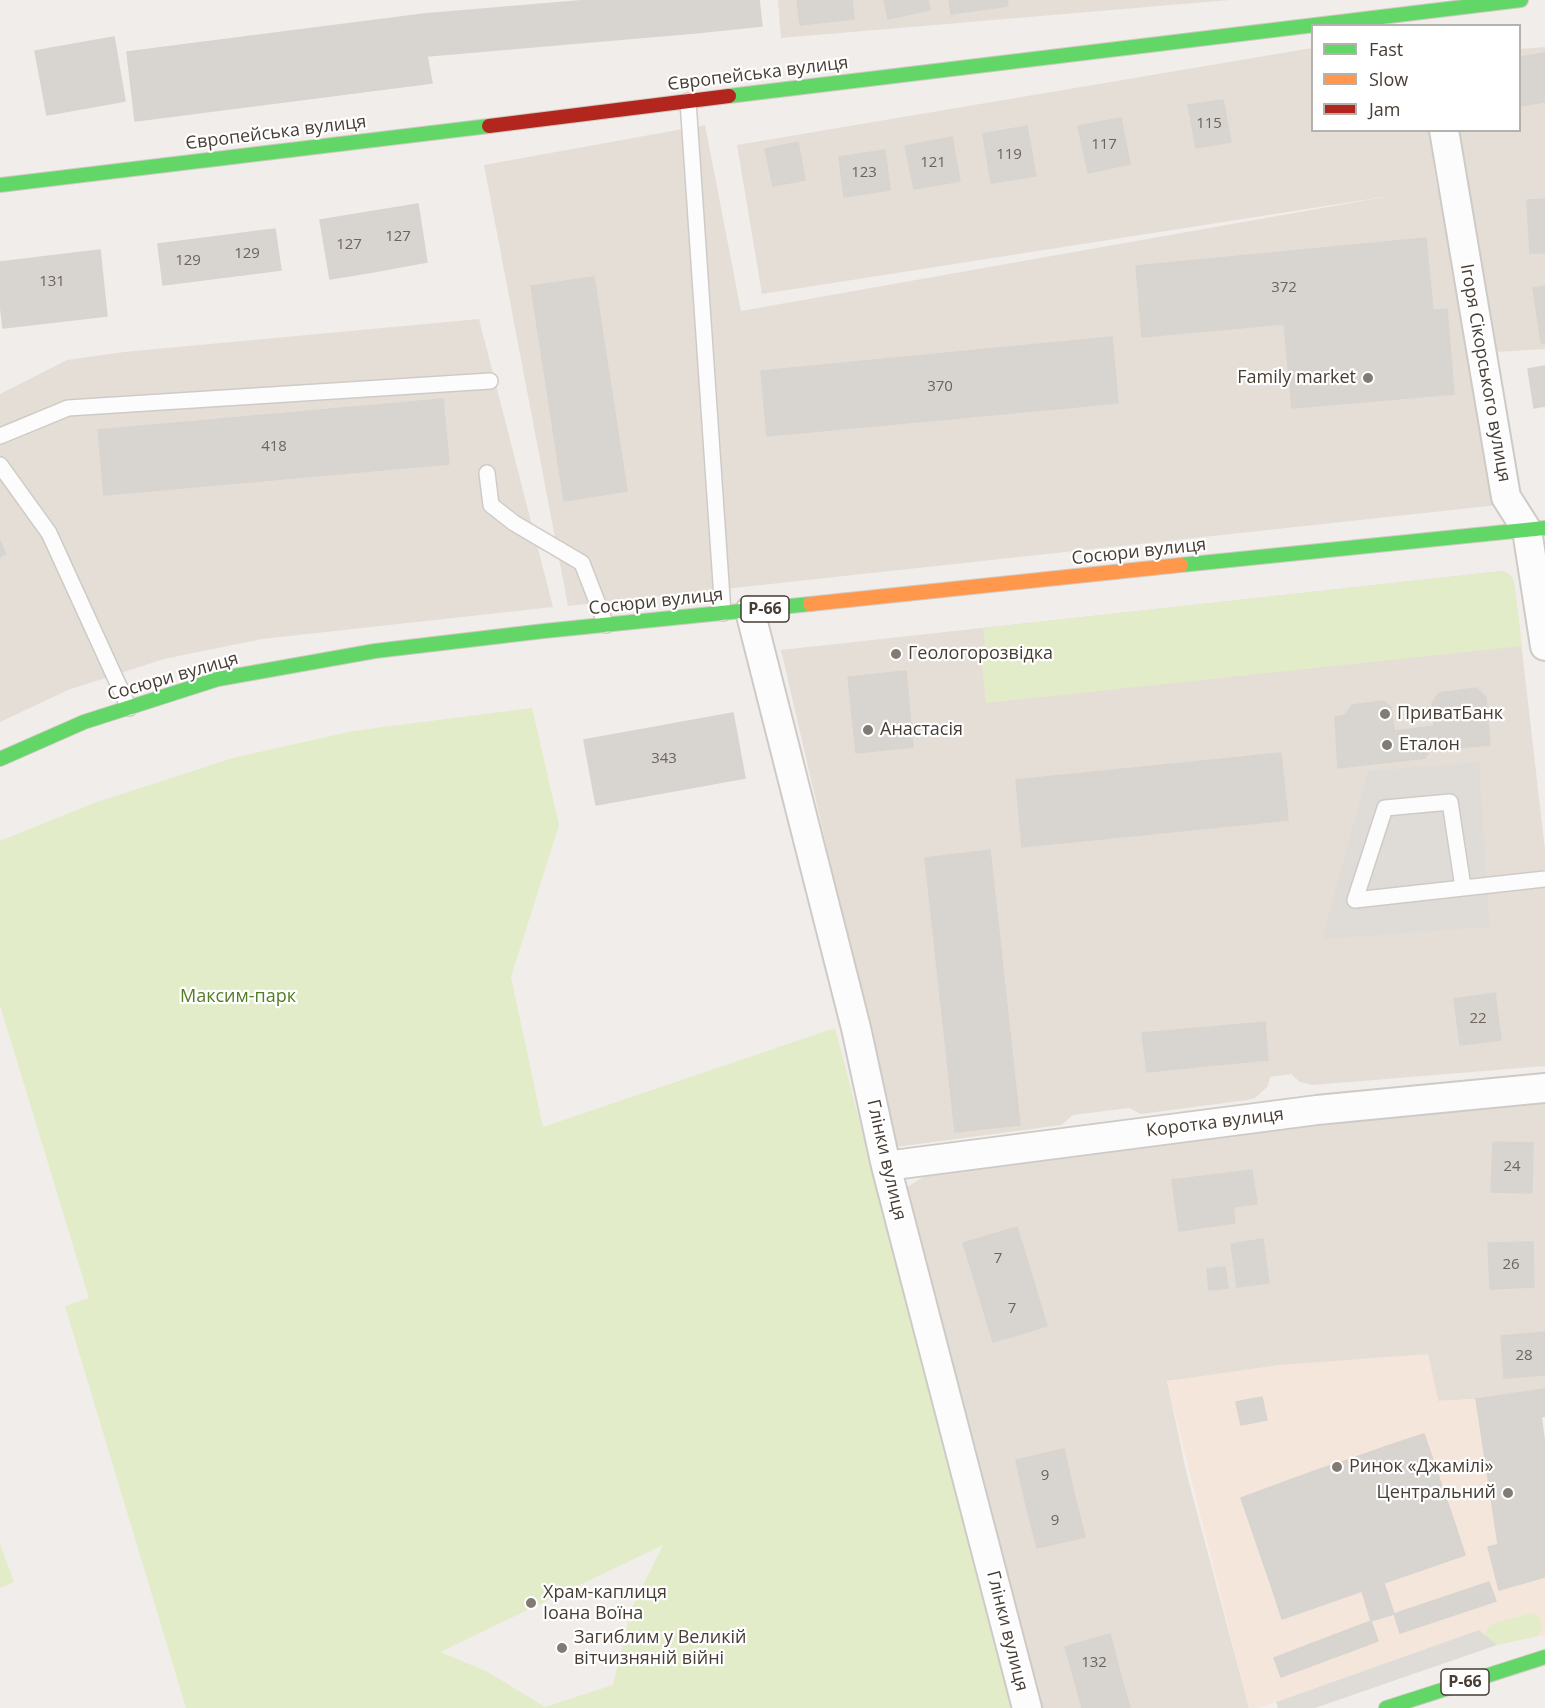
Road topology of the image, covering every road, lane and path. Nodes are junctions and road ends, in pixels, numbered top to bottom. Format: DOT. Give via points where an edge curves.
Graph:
graph roads {
  1 [pos="1521,0"];
  2 [pos="1424,12"];
  3 [pos="1325,24"];
  4 [pos="1311,26"];
  5 [pos="688,101"];
  6 [pos="1444,132"];
  7 [pos="0,184"];
  8 [pos="490,381"];
  9 [pos="0,436"];
  10 [pos="0,465"];
  11 [pos="487,473"];
  12 [pos="1536,529"];
  13 [pos="737,612"];
  14 [pos="606,625"];
  15 [pos="1545,646"];
  16 [pos="129,708"];
  17 [pos="0,759"];
  18 [pos="1545,879"];
  19 [pos="1463,887"];
  20 [pos="1545,1088"];
  21 [pos="886,1166"];
  22 [pos="1545,1657"];
  23 [pos="1027,1708"];
  24 [pos="1386,1708"];
  1 -- 2 [label="main road, Європейська вулиця"];
  2 -- 3 [label="main road, Європейська вулиця"];
  4 -- 5 [label="main road, Європейська вулиця"];
  5 -- 7 [label="main road, Європейська вулиця"];
  5 -- 13 [label="lane"];
  6 -- 12 [label="street, Ігоря Сікорського вулиця" via="1506,497"];
  8 -- 9 [label="lane" via="68,408"];
  10 -- 16 [label="lane" via="49,533"];
  11 -- 14 [label="lane" via="490,505 582,563"];
  12 -- 13 [label="main road, Сосюри вулиця / Р-66"];
  12 -- 15 [label="street, Ігоря Сікорського вулиця"];
  13 -- 14 [label="main road, Сосюри вулиця / Р-66"];
  13 -- 21 [label="street, Глінки вулиця" via="856,1028"];
  14 -- 16 [label="main road, Сосюри вулиця / Р-66" via="375,651 218,679"];
  16 -- 17 [label="main road, Сосюри вулиця / Р-66" via="84,722"];
  18 -- 19 [label="lane"];
  19 -- 19 [label="lane" via="1355,900 1385,808 1450,802"];
  20 -- 21 [label="street, Коротка вулиця" via="1305,1112"];
  21 -- 23 [label="street, Глінки вулиця"];
  22 -- 24 [label="main road, Р-66"];
}
